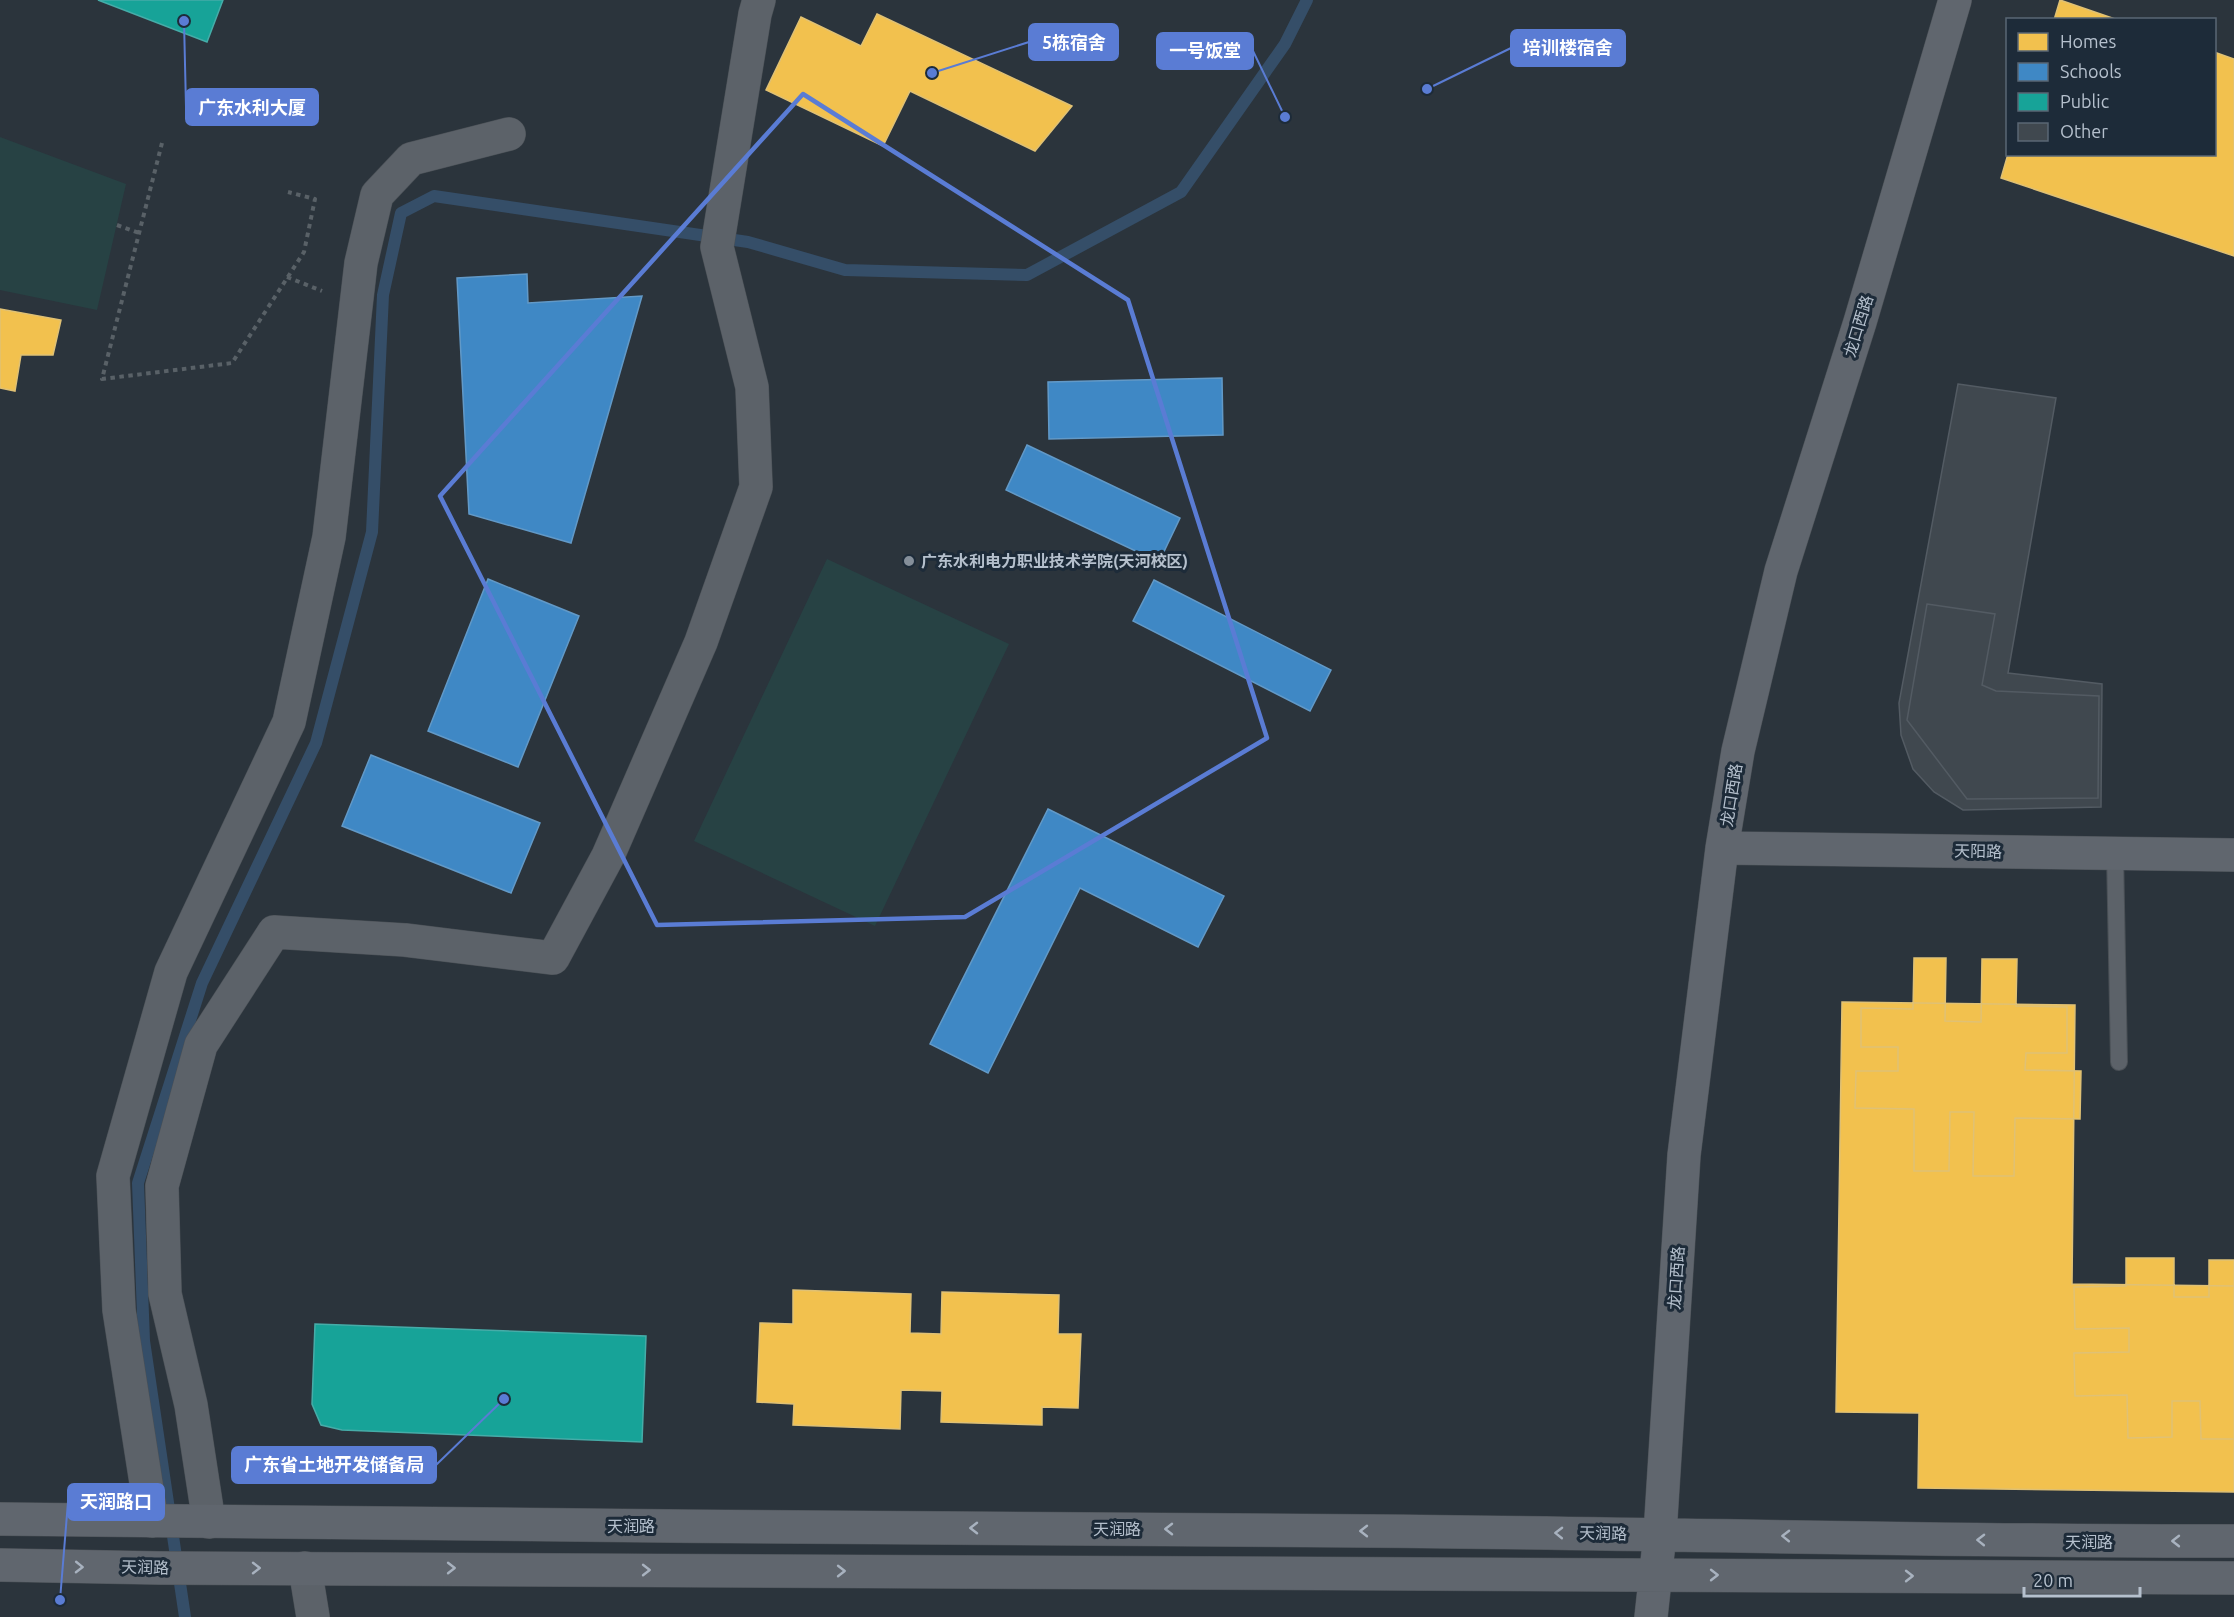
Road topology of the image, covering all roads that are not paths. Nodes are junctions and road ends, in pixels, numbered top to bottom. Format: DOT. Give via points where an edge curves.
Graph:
graph roads {
  1 [pos="759,0"];
  2 [pos="1955,0"];
  3 [pos="509,134"];
  4 [pos="1722,848"];
  5 [pos="2115,853"];
  6 [pos="2234,855"];
  7 [pos="2119,1062"];
  8 [pos="0,1519"];
  9 [pos="152,1521"];
  10 [pos="200,1522"];
  11 [pos="1660,1534"];
  12 [pos="2234,1541"];
  13 [pos="0,1565"];
  14 [pos="305,1568"];
  15 [pos="1656,1575"];
  16 [pos="2234,1578"];
  17 [pos="313,1617"];
  18 [pos="1650,1617"];
  1 -- 10 [label="street" via="717,247 752,387 756,486 701,642 608,856 553,958 405,940 274,932 201,1045 162,1186 165,1294 191,1405"];
  2 -- 4 [label="street, 龙口西路" via="1781,571 1738,751"];
  3 -- 9 [label="street" via="411,159 377,195 361,263 329,537 289,722 171,972 113,1176 119,1310"];
  4 -- 5 [label="street, 天阳路"];
  4 -- 11 [label="street, 龙口西路" via="1684,1155"];
  5 -- 6 [label="street, 天阳路"];
  5 -- 7 [label="lane"];
  8 -- 9 [label="street, 天润路"];
  9 -- 10 [label="street, 天润路"];
  11 -- 10 [label="street, 天润路, one-way"];
  12 -- 11 [label="street, 天润路, one-way" via="2060,1542"];
  11 -- 15 [label="street, 龙口西路"];
  13 -- 14 [label="street, 天润路, one-way"];
  14 -- 15 [label="street, 天润路, one-way"];
  14 -- 17 [label="street"];
  15 -- 16 [label="street, 天润路, one-way"];
  15 -- 18 [label="street, 龙口西路"];
}
